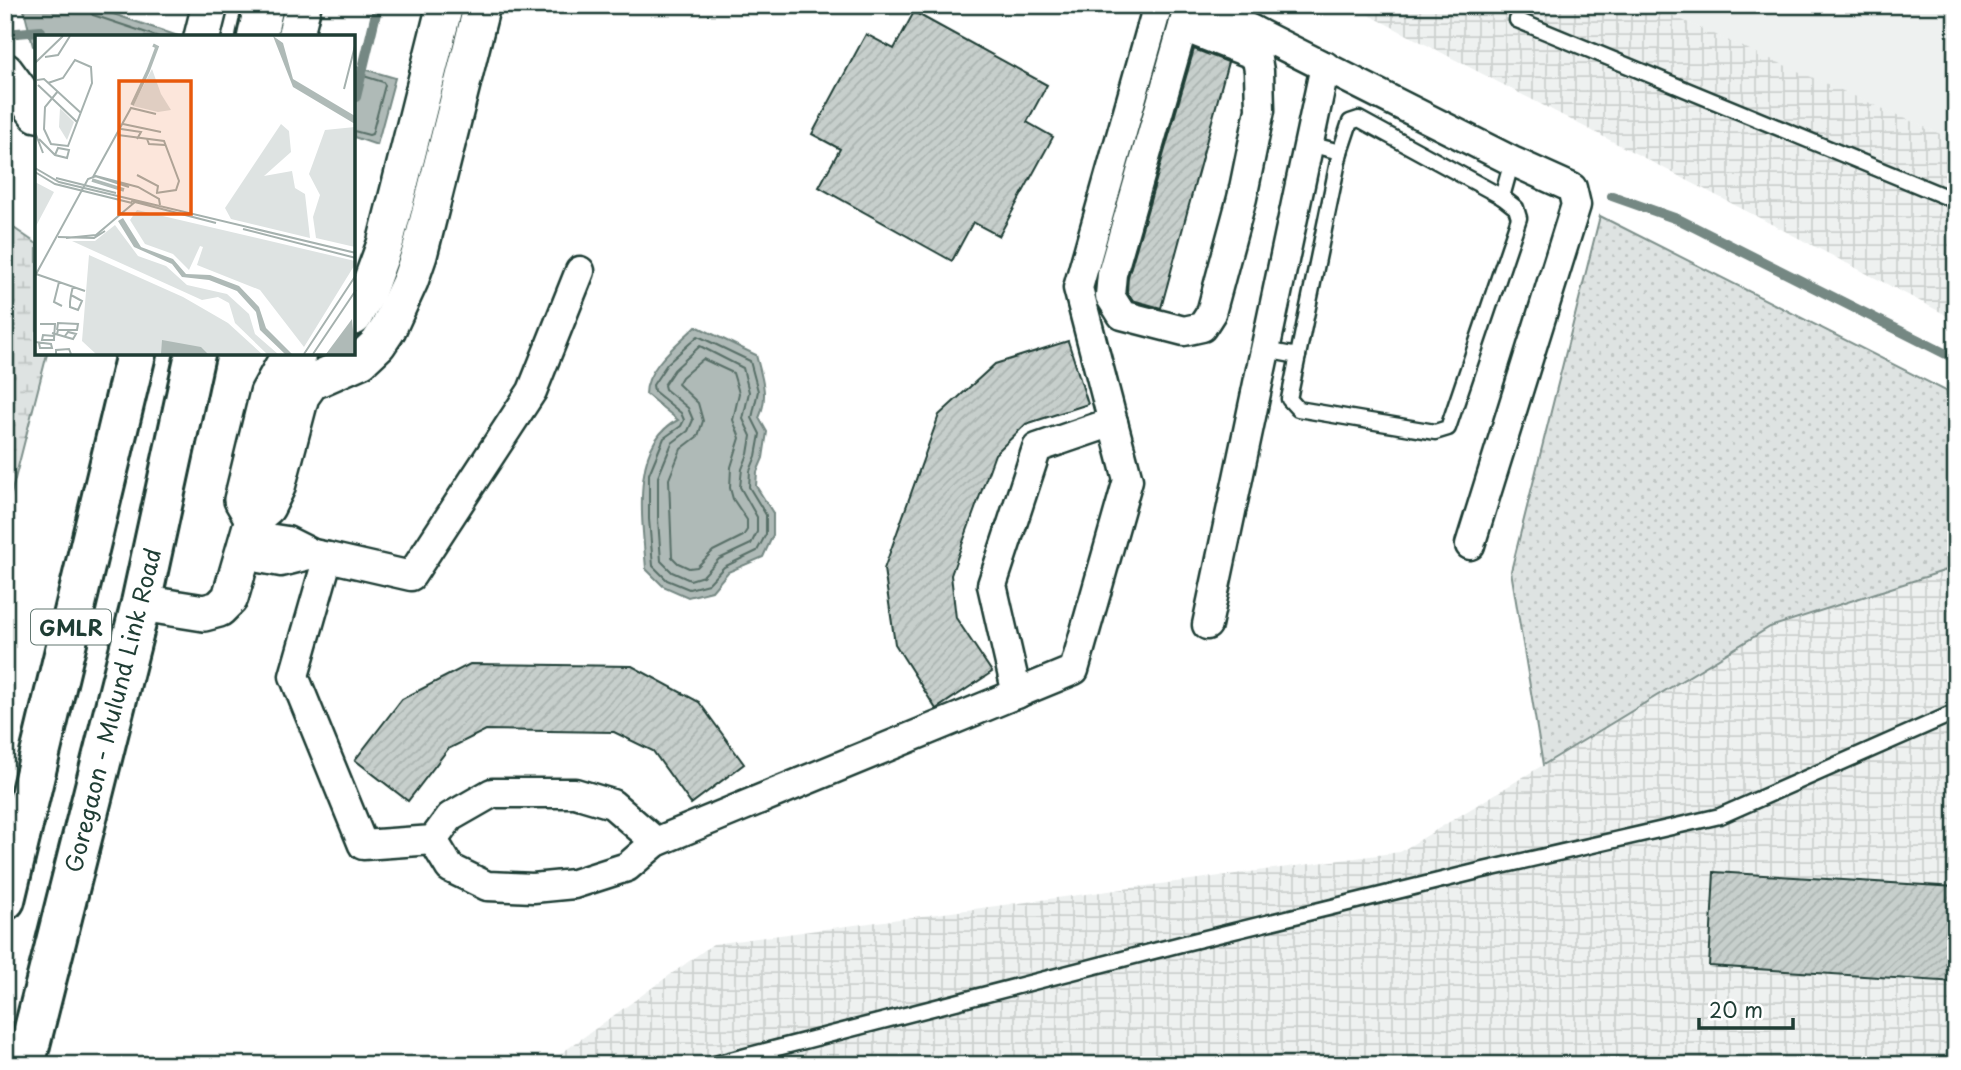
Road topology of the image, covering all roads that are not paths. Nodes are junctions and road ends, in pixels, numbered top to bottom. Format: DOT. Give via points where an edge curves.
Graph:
graph roads {
  1 [pos="303,5"];
  2 [pos="445,5"];
  3 [pos="482,5"];
  4 [pos="1158,5"];
  5 [pos="1202,5"];
  6 [pos="1186,16"];
  7 [pos="1517,20"];
  8 [pos="269,27"];
  9 [pos="1253,43"];
  10 [pos="1325,66"];
  11 [pos="5,71"];
  12 [pos="35,111"];
  13 [pos="1309,144"];
  14 [pos="1340,152"];
  15 [pos="1512,161"];
  16 [pos="1502,197"];
  17 [pos="1956,201"];
  18 [pos="377,270"];
  19 [pos="580,271"];
  20 [pos="410,281"];
  21 [pos="355,315"];
  22 [pos="366,336"];
  23 [pos="1265,350"];
  24 [pos="136,355"];
  25 [pos="195,355"];
  26 [pos="1298,356"];
  27 [pos="299,366"];
  28 [pos="1113,422"];
  29 [pos="248,536"];
  30 [pos="1470,545"];
  31 [pos="321,555"];
  32 [pos="141,603"];
  33 [pos="1208,625"];
  34 [pos="1017,694"];
  35 [pos="1956,712"];
  36 [pos="433,840"];
  37 [pos="656,842"];
  38 [pos="5,900"];
  39 [pos="25,1065"];
  40 [pos="711,1065"];
  1 -- 8 [label="street"];
  2 -- 18 [label="street"];
  3 -- 20 [label="street"];
  4 -- 28 [label="street" via="1078,288"];
  5 -- 9 [label="street"];
  6 -- 9 [label="street"];
  6 -- 9 [label="street" via="1112,274 1110,296 1122,315 1184,331 1202,327 1211,313 1260,110"];
  7 -- 17 [label="lane"];
  9 -- 10 [label="street"];
  10 -- 13 [label="street"];
  10 -- 15 [label="street"];
  11 -- 12 [label="street"];
  13 -- 14 [label="lane"];
  13 -- 23 [label="street"];
  14 -- 16 [label="lane" via="1350,122 1359,119"];
  14 -- 26 [label="lane"];
  15 -- 16 [label="lane"];
  15 -- 30 [label="street" via="1572,188 1576,205"];
  16 -- 26 [label="lane" via="1516,208 1519,218 1448,428 1435,432 1298,409 1289,399"];
  18 -- 20 [label="street"];
  18 -- 21 [label="street"];
  19 -- 31 [label="street" via="532,391 411,576"];
  20 -- 22 [label="street" via="388,329"];
  22 -- 27 [label="street" via="361,360"];
  23 -- 26 [label="lane"];
  23 -- 33 [label="street"];
  24 -- 38 [label="main road, GMLR"];
  25 -- 32 [label="main road, Goregaon - Mulund Link Road / GMLR"];
  27 -- 29 [label="street" via="301,396 266,468 267,507"];
  28 -- 34 [label="street" via="1128,480 1074,670"];
  28 -- 34 [label="street" via="1038,448 992,585"];
  29 -- 31 [label="street" via="287,541"];
  29 -- 32 [label="street" via="230,598 219,609 204,613"];
  31 -- 36 [label="street" via="294,676 363,845"];
  32 -- 39 [label="main road, Goregaon - Mulund Link Road / GMLR"];
  34 -- 37 [label="street"];
  35 -- 40 [label="lane" via="1720,816 1198,940"];
  36 -- 37 [label="street" via="450,868 487,886 533,888 574,884 627,867"];
  36 -- 37 [label="street" via="450,817 492,793 575,793 612,804"];
}
